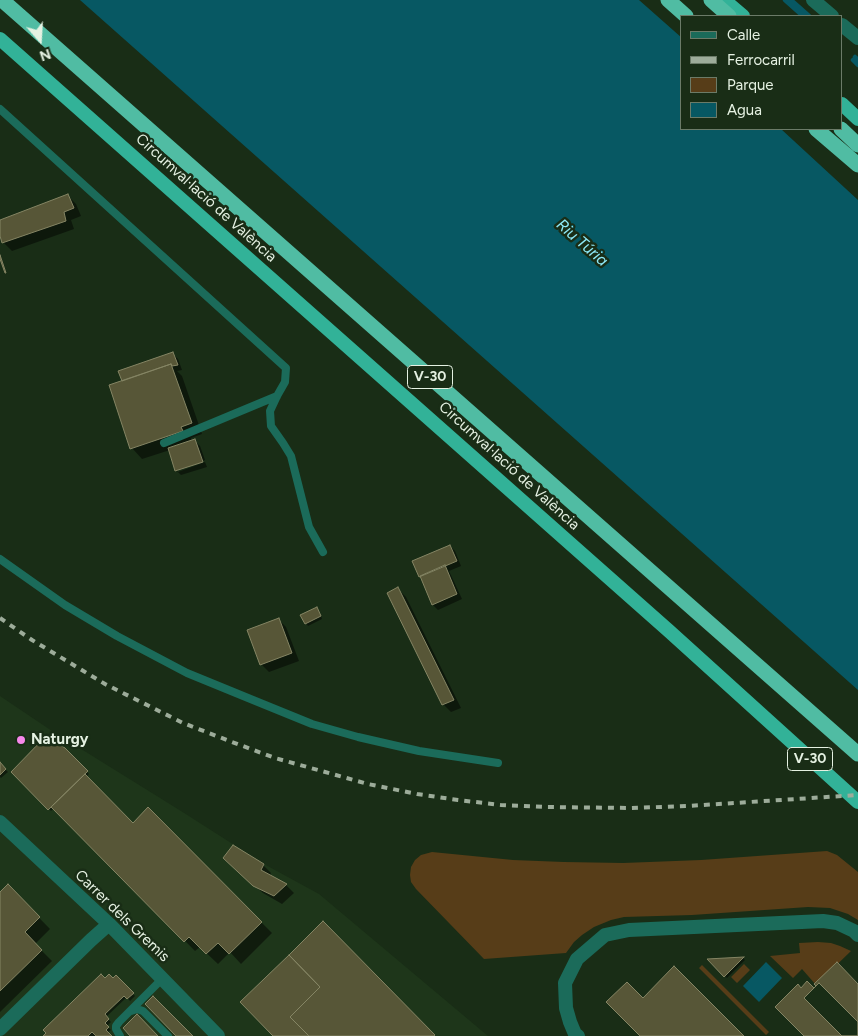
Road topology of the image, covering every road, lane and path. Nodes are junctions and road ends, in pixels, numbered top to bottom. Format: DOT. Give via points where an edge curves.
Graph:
graph roads {
  1 [pos="2,0"];
  2 [pos="668,0"];
  3 [pos="711,0"];
  4 [pos="724,0"];
  5 [pos="813,0"];
  6 [pos="685,15"];
  7 [pos="728,15"];
  8 [pos="742,15"];
  9 [pos="831,15"];
  10 [pos="843,26"];
  11 [pos="858,38"];
  12 [pos="0,39"];
  13 [pos="843,105"];
  14 [pos="0,109"];
  15 [pos="858,119"];
  16 [pos="817,130"];
  17 [pos="842,130"];
  18 [pos="858,145"];
  19 [pos="858,165"];
  20 [pos="277,396"];
  21 [pos="164,443"];
  22 [pos="322,552"];
  23 [pos="0,559"];
  24 [pos="858,754"];
  25 [pos="498,763"];
  26 [pos="858,802"];
  27 [pos="0,822"];
  28 [pos="109,924"];
  29 [pos="858,935"];
  30 [pos="162,979"];
  31 [pos="129,1012"];
  32 [pos="4,1025"];
  33 [pos="3,1036"];
  34 [pos="120,1036"];
  35 [pos="168,1036"];
  36 [pos="218,1036"];
  37 [pos="578,1036"];
  1 -- 24 [label="highway, Circumval·lació de València / V-30"];
  2 -- 6 [label="highway"];
  3 -- 7 [label="highway"];
  4 -- 8 [label="highway"];
  5 -- 9 [label="street"];
  10 -- 11 [label="street"];
  12 -- 26 [label="highway, Circumval·lació de València / V-30"];
  13 -- 15 [label="highway"];
  14 -- 20 [label="lane" via="286,368 285,382"];
  16 -- 19 [label="highway"];
  17 -- 18 [label="highway"];
  20 -- 21 [label="lane"];
  20 -- 22 [label="lane" via="270,411 271,426 291,456 309,527"];
  23 -- 25 [label="lane" via="65,605 117,636 187,672 253,700 312,724 358,737 419,751"];
  27 -- 28 [label="street, Carrer dels Gremis"];
  28 -- 30 [label="street, Carrer dels Gremis"];
  28 -- 32 [label="street"];
  29 -- 37 [label="street" via="837,923 823,921 629,930 605,935 577,959 565,983 566,1008"];
  30 -- 31 [label="lane"];
  30 -- 36 [label="street, Carrer dels Gremis"];
  31 -- 34 [label="lane" via="116,1026"];
  31 -- 35 [label="lane" via="143,1011"];
  32 -- 33 [label="lane"];
}
